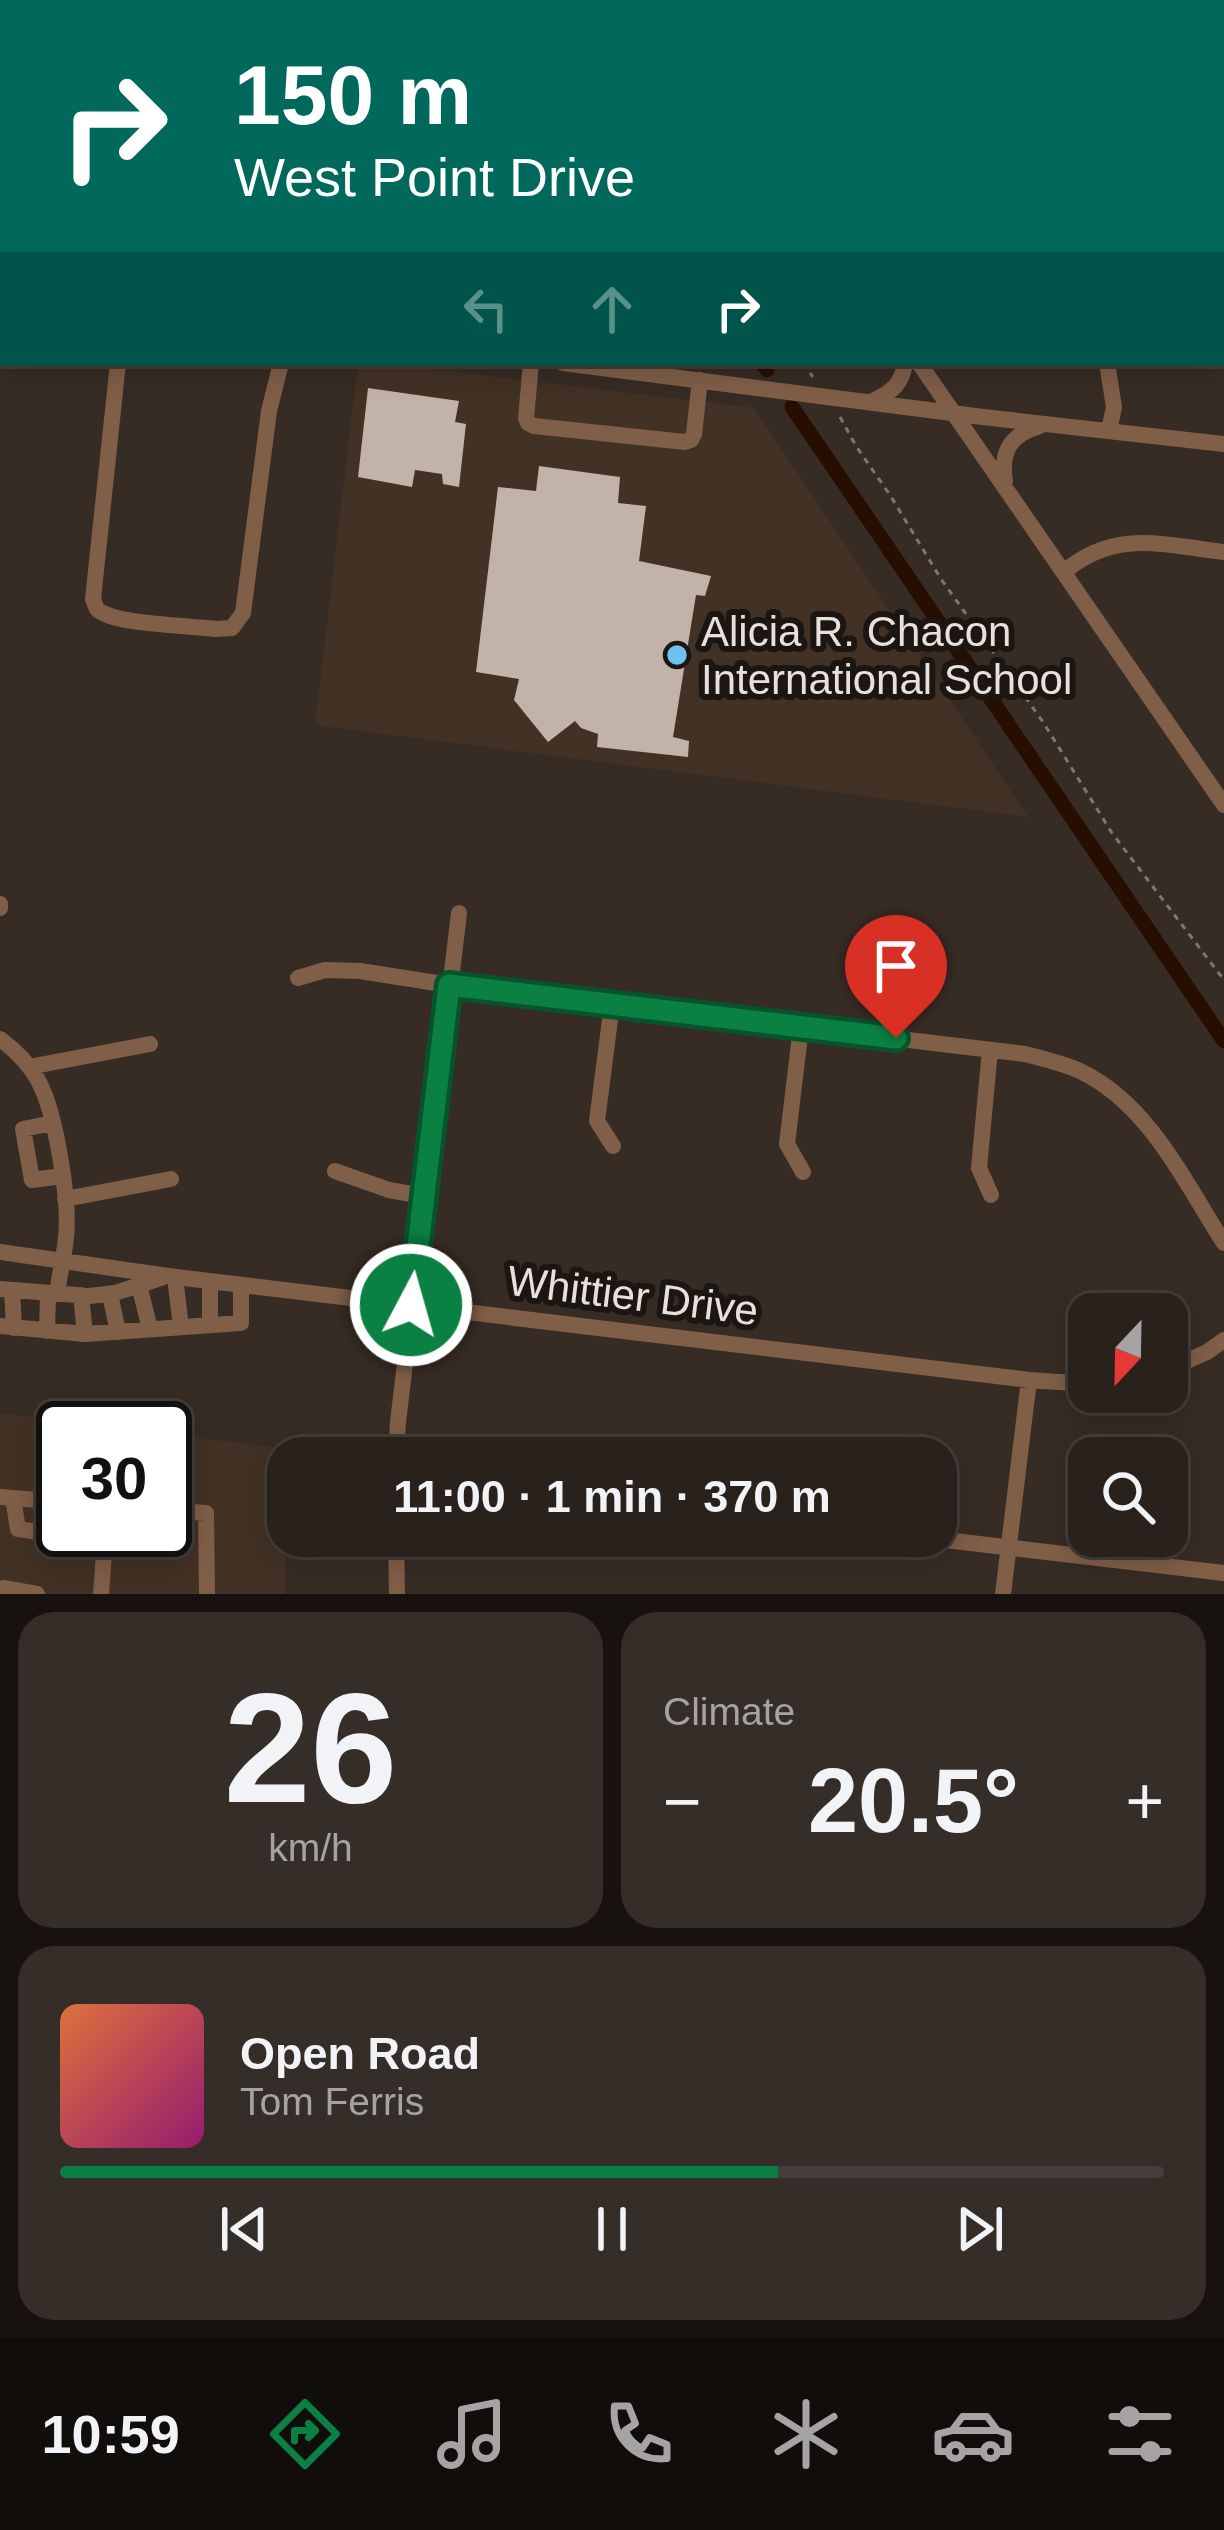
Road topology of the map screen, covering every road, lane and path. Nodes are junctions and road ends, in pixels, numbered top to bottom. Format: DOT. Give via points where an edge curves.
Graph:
graph roads {
  1 [pos="118,366"];
  2 [pos="280,366"];
  3 [pos="531,366"];
  4 [pos="587,366"];
  5 [pos="804,366"];
  6 [pos="904,366"];
  7 [pos="921,366"];
  8 [pos="1107,366"];
  9 [pos="700,380"];
  10 [pos="809,386"];
  11 [pos="872,402"];
  12 [pos="840,413"];
  13 [pos="952,413"];
  14 [pos="1046,424"];
  15 [pos="1109,431"];
  16 [pos="1224,444"];
  17 [pos="1006,488"];
  18 [pos="1224,552"];
  19 [pos="1065,571"];
  20 [pos="1224,805"];
  21 [pos="460,913"];
  22 [pos="298,978"];
  23 [pos="1224,980"];
  24 [pos="449,985"];
  25 [pos="612,1004"];
  26 [pos="801,1028"];
  27 [pos="0,1039"];
  28 [pos="150,1044"];
  29 [pos="990,1050"];
  30 [pos="29,1067"];
  31 [pos="52,1123"];
  32 [pos="613,1147"];
  33 [pos="335,1172"];
  34 [pos="803,1172"];
  35 [pos="62,1176"];
  36 [pos="171,1179"];
  37 [pos="423,1196"];
  38 [pos="991,1196"];
  39 [pos="65,1199"];
  40 [pos="1224,1243"];
  41 [pos="0,1252"];
  42 [pos="62,1261"];
  43 [pos="171,1276"];
  44 [pos="210,1281"];
  45 [pos="139,1285"];
  46 [pos="241,1285"];
  47 [pos="6,1290"];
  48 [pos="52,1294"];
  49 [pos="110,1294"];
  50 [pos="81,1295"];
  51 [pos="411,1305"];
  52 [pos="210,1325"];
  53 [pos="7,1327"];
  54 [pos="181,1327"];
  55 [pos="150,1329"];
  56 [pos="47,1330"];
  57 [pos="118,1332"];
  58 [pos="85,1334"];
  59 [pos="1224,1340"];
  60 [pos="1188,1361"];
  61 [pos="1029,1380"];
  62 [pos="1068,1383"];
  63 [pos="397,1437"];
  64 [pos="7,1498"];
  65 [pos="192,1512"];
  66 [pos="36,1530"];
  67 [pos="957,1541"];
  68 [pos="1009,1547"];
  69 [pos="104,1557"];
  70 [pos="396,1557"];
  71 [pos="1224,1573"];
  72 [pos="3,1588"];
  73 [pos="37,1594"];
  74 [pos="101,1594"];
  75 [pos="207,1594"];
  76 [pos="397,1594"];
  77 [pos="1003,1594"];
  1 -- 2 [label="street" via="95,607 117,618 216,629 232,628 243,613"];
  3 -- 9 [label="street" via="534,426 685,442 694,434"];
  4 -- 9 [label="street"];
  5 -- 10 [label="path"];
  6 -- 11 [label="street" via="894,389"];
  7 -- 13 [label="street"];
  8 -- 15 [label="street"];
  9 -- 10 [label="street"];
  10 -- 11 [label="street"];
  11 -- 13 [label="street"];
  12 -- 23 [label="path" via="1089,799"];
  13 -- 14 [label="street"];
  13 -- 17 [label="street"];
  14 -- 15 [label="street"];
  14 -- 17 [label="street" via="1008,446"];
  15 -- 16 [label="street"];
  17 -- 19 [label="street"];
  18 -- 19 [label="street" via="1106,546"];
  19 -- 20 [label="street"];
  21 -- 24 [label="street"];
  22 -- 24 [label="street" via="360,971"];
  24 -- 25 [label="street"];
  24 -- 37 [label="street"];
  25 -- 26 [label="street"];
  25 -- 32 [label="street" via="597,1121"];
  26 -- 29 [label="street"];
  26 -- 34 [label="street" via="787,1144"];
  27 -- 30 [label="street"];
  28 -- 30 [label="street"];
  29 -- 38 [label="street" via="979,1168"];
  29 -- 40 [label="street" via="1057,1062 1119,1096 1143,1118"];
  30 -- 31 [label="street"];
  31 -- 35 [label="street"];
  31 -- 35 [label="street" via="23,1129 32,1180"];
  33 -- 37 [label="street"];
  35 -- 39 [label="street"];
  36 -- 39 [label="street"];
  37 -- 51 [label="street"];
  39 -- 42 [label="street"];
  41 -- 42 [label="street, Whittier Drive"];
  42 -- 43 [label="street, Whittier Drive"];
  42 -- 48 [label="street"];
  43 -- 44 [label="street, Whittier Drive"];
  43 -- 45 [label="street, Whittier Drive"];
  43 -- 54 [label="street"];
  44 -- 46 [label="street, Whittier Drive"];
  44 -- 52 [label="street"];
  45 -- 49 [label="street, Whittier Drive"];
  45 -- 55 [label="street"];
  46 -- 51 [label="street, Whittier Drive"];
  46 -- 52 [label="street" via="241,1323"];
  47 -- 48 [label="street, Whittier Drive"];
  47 -- 53 [label="street"];
  48 -- 50 [label="street, Whittier Drive"];
  48 -- 56 [label="street"];
  49 -- 50 [label="street, Whittier Drive"];
  49 -- 57 [label="street"];
  50 -- 58 [label="street"];
  51 -- 61 [label="street, Whittier Drive"];
  51 -- 63 [label="street"];
  52 -- 54 [label="street"];
  53 -- 56 [label="street"];
  54 -- 55 [label="street"];
  55 -- 57 [label="street"];
  56 -- 58 [label="street"];
  57 -- 58 [label="street"];
  59 -- 60 [label="street"];
  61 -- 62 [label="street, Whittier Drive"];
  61 -- 68 [label="street"];
  64 -- 66 [label="street" via="18,1528"];
  65 -- 75 [label="street" via="206,1513"];
  67 -- 68 [label="street"];
  68 -- 71 [label="street"];
  68 -- 77 [label="street"];
  69 -- 74 [label="street"];
  70 -- 76 [label="street"];
  72 -- 73 [label="street"];
}
